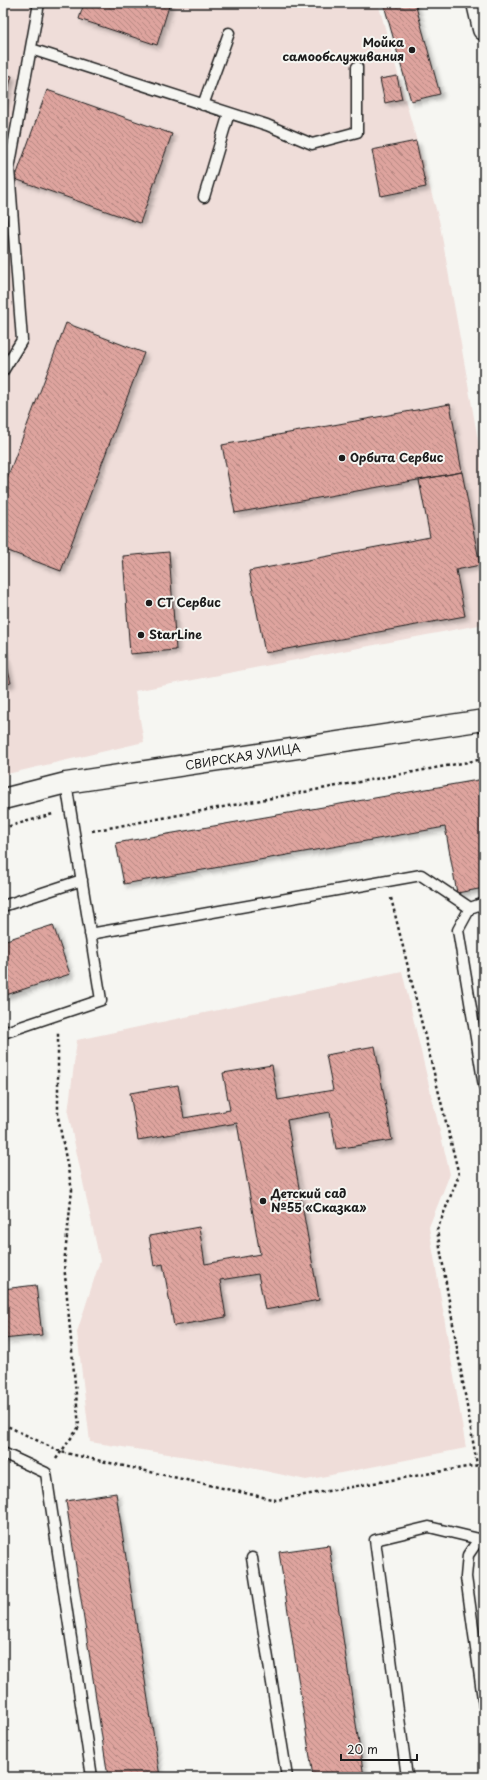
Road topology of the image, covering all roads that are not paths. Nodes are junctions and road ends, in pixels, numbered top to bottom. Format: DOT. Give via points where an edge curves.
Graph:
graph roads {
  1 [pos="39,3"];
  2 [pos="478,3"];
  3 [pos="484,29"];
  4 [pos="229,33"];
  5 [pos="31,49"];
  6 [pos="357,66"];
  7 [pos="203,104"];
  8 [pos="229,113"];
  9 [pos="204,197"];
  10 [pos="3,371"];
  11 [pos="484,720"];
  12 [pos="66,783"];
  13 [pos="3,799"];
  14 [pos="82,880"];
  15 [pos="484,903"];
  16 [pos="3,906"];
  17 [pos="470,908"];
  18 [pos="90,934"];
  19 [pos="3,1033"];
  20 [pos="484,1086"];
  21 [pos="3,1453"];
  22 [pos="481,1539"];
  23 [pos="252,1558"];
  24 [pos="484,1706"];
  25 [pos="92,1777"];
  26 [pos="287,1777"];
  27 [pos="407,1777"];
  1 -- 5 [label="lane"];
  2 -- 3 [label="main road"];
  4 -- 7 [label="lane"];
  5 -- 7 [label="lane"];
  5 -- 10 [label="lane" via="9,168 22,340"];
  6 -- 8 [label="lane" via="357,132 312,144"];
  7 -- 8 [label="lane"];
  8 -- 9 [label="lane"];
  11 -- 12 [label="street, СВИРСКАЯ УЛИЦА"];
  12 -- 13 [label="street, СВИРСКАЯ УЛИЦА"];
  12 -- 14 [label="lane"];
  14 -- 16 [label="lane"];
  14 -- 18 [label="lane"];
  15 -- 17 [label="lane"];
  17 -- 18 [label="lane" via="421,875"];
  17 -- 20 [label="lane" via="458,930"];
  18 -- 19 [label="lane" via="101,1000"];
  21 -- 25 [label="lane" via="46,1473"];
  22 -- 24 [label="lane" via="468,1555 466,1577"];
  22 -- 27 [label="lane" via="428,1527 375,1540"];
  23 -- 26 [label="lane"];
}
